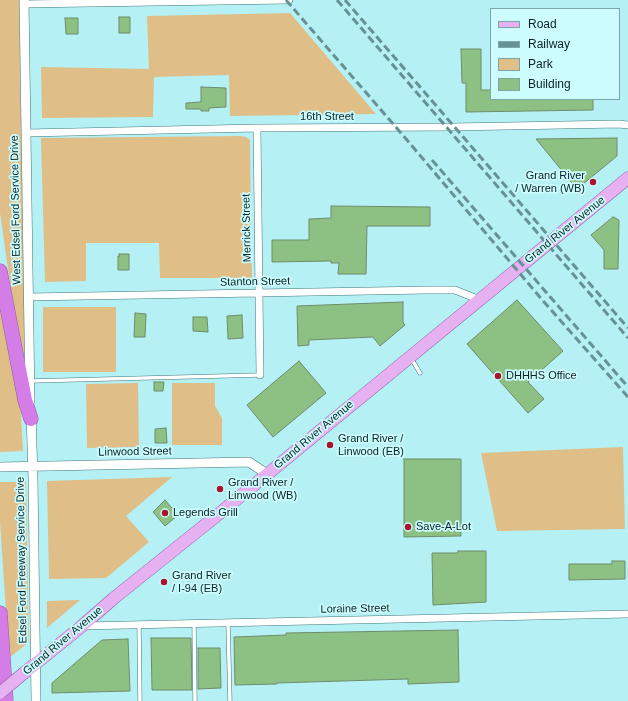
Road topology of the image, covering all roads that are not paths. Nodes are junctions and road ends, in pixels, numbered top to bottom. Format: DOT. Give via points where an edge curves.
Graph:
graph roads {
  1 [pos="289,0"];
  2 [pos="24,2"];
  3 [pos="628,125"];
  4 [pos="257,128"];
  5 [pos="27,133"];
  6 [pos="628,178"];
  7 [pos="0,271"];
  8 [pos="260,293"];
  9 [pos="29,297"];
  10 [pos="480,300"];
  11 [pos="410,357"];
  12 [pos="420,373"];
  13 [pos="260,375"];
  14 [pos="30,381"];
  15 [pos="31,419"];
  16 [pos="32,466"];
  17 [pos="0,467"];
  18 [pos="267,474"];
  19 [pos="0,613"];
  20 [pos="628,614"];
  21 [pos="194,623"];
  22 [pos="228,623"];
  23 [pos="139,625"];
  24 [pos="82,626"];
  25 [pos="36,663"];
  26 [pos="0,693"];
  27 [pos="6,701"];
  28 [pos="36,701"];
  29 [pos="140,701"];
  30 [pos="195,701"];
  31 [pos="230,701"];
  1 -- 2 [label="street"];
  2 -- 5 [label="street, West Edsel Ford Service Drive"];
  3 -- 4 [label="street, 16th Street"];
  4 -- 5 [label="street, 16th Street"];
  4 -- 8 [label="street, Merrick Street"];
  5 -- 9 [label="street, West Edsel Ford Service Drive"];
  6 -- 10 [label="main road, Grand River Avenue"];
  7 -- 15 [label="highway"];
  8 -- 9 [label="street, Stanton Street"];
  8 -- 10 [label="street, Stanton Street" via="456,290"];
  8 -- 13 [label="street, Merrick Street"];
  9 -- 14 [label="street, West Edsel Ford Service Drive"];
  10 -- 11 [label="main road, Grand River Avenue"];
  11 -- 12 [label="lane"];
  11 -- 18 [label="main road, Grand River Avenue"];
  13 -- 14 [label="lane"];
  14 -- 15 [label="street, West Edsel Ford Service Drive"];
  15 -- 16 [label="street, Edsel Ford Freeway Service Drive"];
  16 -- 17 [label="street, Linwood Street"];
  16 -- 18 [label="street, Linwood Street" via="249,462"];
  16 -- 25 [label="street, Edsel Ford Freeway Service Drive"];
  18 -- 24 [label="main road, Grand River Avenue"];
  19 -- 27 [label="highway"];
  20 -- 22 [label="street, Loraine Street"];
  21 -- 22 [label="street, Loraine Street"];
  21 -- 23 [label="street, Loraine Street"];
  21 -- 30 [label="lane"];
  22 -- 31 [label="lane"];
  23 -- 24 [label="street, Loraine Street"];
  23 -- 29 [label="lane"];
  24 -- 25 [label="main road, Grand River Avenue"];
  25 -- 26 [label="main road, Grand River Avenue, bridge"];
  25 -- 28 [label="street, Edsel Ford Freeway Service Drive"];
}
